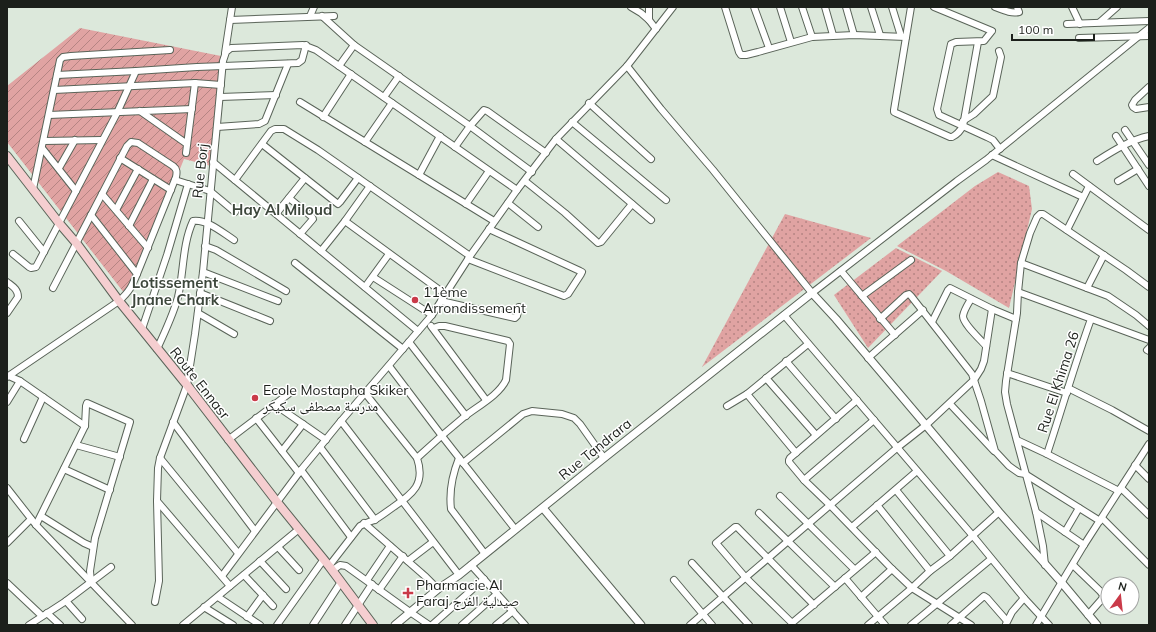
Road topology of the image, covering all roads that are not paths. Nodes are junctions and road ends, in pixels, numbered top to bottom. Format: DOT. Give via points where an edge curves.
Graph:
graph roads {
  1 [pos="232,7"];
  2 [pos="314,7"];
  3 [pos="631,7"];
  4 [pos="649,7"];
  5 [pos="673,7"];
  6 [pos="725,7"];
  7 [pos="754,7"];
  8 [pos="780,7"];
  9 [pos="802,7"];
  10 [pos="825,7"];
  11 [pos="846,7"];
  12 [pos="871,7"];
  13 [pos="892,7"];
  14 [pos="911,7"];
  15 [pos="934,7"];
  16 [pos="995,7"];
  17 [pos="1017,7"];
  18 [pos="1073,7"];
  19 [pos="1117,7"];
  20 [pos="310,16"];
  21 [pos="322,16"];
  22 [pos="334,16"];
  23 [pos="230,20"];
  24 [pos="649,20"];
  25 [pos="1149,21"];
  26 [pos="1100,22"];
  27 [pos="1067,24"];
  28 [pos="1080,24"];
  29 [pos="1149,28"];
  30 [pos="656,29"];
  31 [pos="833,35"];
  32 [pos="854,35"];
  33 [pos="880,35"];
  34 [pos="1139,36"];
  35 [pos="1149,36"];
  36 [pos="812,37"];
  37 [pos="904,37"];
  38 [pos="1079,38"];
  39 [pos="792,42"];
  40 [pos="978,42"];
  41 [pos="306,45"];
  42 [pos="354,45"];
  43 [pos="770,48"];
  44 [pos="170,50"];
  45 [pos="999,51"];
  46 [pos="225,54"];
  47 [pos="288,64"];
  48 [pos="340,66"];
  49 [pos="627,66"];
  50 [pos="223,67"];
  51 [pos="136,71"];
  52 [pos="351,74"];
  53 [pos="57,75"];
  54 [pos="399,76"];
  55 [pos="194,83"];
  56 [pos="221,85"];
  57 [pos="130,87"];
  58 [pos="1149,87"];
  59 [pos="54,90"];
  60 [pos="276,95"];
  61 [pos="220,96"];
  62 [pos="384,97"];
  63 [pos="300,102"];
  64 [pos="392,103"];
  65 [pos="589,104"];
  66 [pos="1149,107"];
  67 [pos="192,109"];
  68 [pos="140,112"];
  69 [pos="117,113"];
  70 [pos="49,115"];
  71 [pos="323,116"];
  72 [pos="572,122"];
  73 [pos="963,123"];
  74 [pos="470,126"];
  75 [pos="217,127"];
  76 [pos="1125,130"];
  77 [pos="440,136"];
  78 [pos="1116,136"];
  79 [pos="1146,137"];
  80 [pos="556,139"];
  81 [pos="75,140"];
  82 [pos="102,140"];
  83 [pos="44,141"];
  84 [pos="1132,141"];
  85 [pos="1149,141"];
  86 [pos="365,142"];
  87 [pos="187,144"];
  88 [pos="262,144"];
  89 [pos="1122,146"];
  90 [pos="455,147"];
  91 [pos="42,148"];
  92 [pos="1000,149"];
  93 [pos="546,153"];
  94 [pos="186,154"];
  95 [pos="992,155"];
  96 [pos="7,156"];
  97 [pos="120,158"];
  98 [pos="651,159"];
  99 [pos="1097,160"];
  100 [pos="213,162"];
  101 [pos="1149,165"];
  102 [pos="58,168"];
  103 [pos="138,169"];
  104 [pos="1138,169"];
  105 [pos="489,171"];
  106 [pos="532,172"];
  107 [pos="1073,174"];
  108 [pos="419,175"];
  109 [pos="153,178"];
  110 [pos="305,178"];
  111 [pos="358,178"];
  112 [pos="175,180"];
  113 [pos="236,180"];
  114 [pos="525,181"];
  115 [pos="1118,181"];
  116 [pos="188,184"];
  117 [pos="370,186"];
  118 [pos="1089,186"];
  119 [pos="1149,186"];
  120 [pos="33,189"];
  121 [pos="171,190"];
  122 [pos="517,190"];
  123 [pos="76,191"];
  124 [pos="210,191"];
  125 [pos="102,194"];
  126 [pos="1083,197"];
  127 [pos="289,198"];
  128 [pos="666,200"];
  129 [pos="508,203"];
  130 [pos="466,204"];
  131 [pos="632,204"];
  132 [pos="116,210"];
  133 [pos="235,212"];
  134 [pos="276,214"];
  135 [pos="91,215"];
  136 [pos="651,220"];
  137 [pos="19,221"];
  138 [pos="345,221"];
  139 [pos="494,222"];
  140 [pos="59,223"];
  141 [pos="207,224"];
  142 [pos="129,226"];
  143 [pos="538,227"];
  144 [pos="489,229"];
  145 [pos="1067,230"];
  146 [pos="1149,230"];
  147 [pos="300,234"];
  148 [pos="234,240"];
  149 [pos="77,244"];
  150 [pos="205,246"];
  151 [pos="148,248"];
  152 [pos="321,251"];
  153 [pos="44,252"];
  154 [pos="14,254"];
  155 [pos="389,254"];
  156 [pos="1104,255"];
  157 [pos="469,258"];
  158 [pos="911,260"];
  159 [pos="295,263"];
  160 [pos="1021,263"];
  161 [pos="841,271"];
  162 [pos="203,272"];
  163 [pos="137,274"];
  164 [pos="373,277"];
  165 [pos="7,282"];
  166 [pos="365,287"];
  167 [pos="1149,287"];
  168 [pos="53,288"];
  169 [pos="1087,288"];
  170 [pos="286,292"];
  171 [pos="1018,292"];
  172 [pos="200,293"];
  173 [pos="812,293"];
  174 [pos="445,294"];
  175 [pos="862,296"];
  176 [pos="971,299"];
  177 [pos="120,301"];
  178 [pos="278,301"];
  179 [pos="441,301"];
  180 [pos="519,307"];
  181 [pos="922,310"];
  182 [pos="992,310"];
  183 [pos="7,313"];
  184 [pos="198,313"];
  185 [pos="432,315"];
  186 [pos="784,315"];
  187 [pos="1091,318"];
  188 [pos="880,319"];
  189 [pos="1016,319"];
  190 [pos="270,321"];
  191 [pos="426,322"];
  192 [pos="932,322"];
  193 [pos="1149,326"];
  194 [pos="433,328"];
  195 [pos="142,329"];
  196 [pos="418,331"];
  197 [pos="234,334"];
  198 [pos="895,335"];
  199 [pos="1149,340"];
  200 [pos="409,342"];
  201 [pos="808,344"];
  202 [pos="986,346"];
  203 [pos="1149,348"];
  204 [pos="157,349"];
  205 [pos="403,349"];
  206 [pos="1149,351"];
  207 [pos="868,358"];
  208 [pos="786,362"];
  209 [pos="389,366"];
  210 [pos="1007,373"];
  211 [pos="8,377"];
  212 [pos="766,378"];
  213 [pos="974,380"];
  214 [pos="20,381"];
  215 [pos="186,385"];
  216 [pos="1068,391"];
  217 [pos="291,392"];
  218 [pos="365,393"];
  219 [pos="746,394"];
  220 [pos="43,397"];
  221 [pos="486,400"];
  222 [pos="857,400"];
  223 [pos="7,402"];
  224 [pos="274,404"];
  225 [pos="950,404"];
  226 [pos="727,406"];
  227 [pos="466,416"];
  228 [pos="256,418"];
  229 [pos="836,418"];
  230 [pos="874,420"];
  231 [pos="341,421"];
  232 [pos="173,422"];
  233 [pos="303,424"];
  234 [pos="926,425"];
  235 [pos="85,426"];
  236 [pos="1149,431"];
  237 [pos="816,435"];
  238 [pos="442,436"];
  239 [pos="24,438"];
  240 [pos="228,440"];
  241 [pos="326,440"];
  242 [pos="1017,440"];
  243 [pos="1149,444"];
  244 [pos="76,445"];
  245 [pos="320,447"];
  246 [pos="898,447"];
  247 [pos="282,450"];
  248 [pos="995,451"];
  249 [pos="796,453"];
  250 [pos="1047,454"];
  251 [pos="120,457"];
  252 [pos="160,458"];
  253 [pos="417,458"];
  254 [pos="604,458"];
  255 [pos="461,460"];
  256 [pos="1135,465"];
  257 [pos="64,469"];
  258 [pos="300,471"];
  259 [pos="917,471"];
  260 [pos="1025,474"];
  261 [pos="1149,479"];
  262 [pos="804,480"];
  263 [pos="7,488"];
  264 [pos="110,490"];
  265 [pos="896,490"];
  266 [pos="1120,490"];
  267 [pos="780,496"];
  268 [pos="402,500"];
  269 [pos="157,501"];
  270 [pos="277,502"];
  271 [pos="830,505"];
  272 [pos="877,506"];
  273 [pos="543,508"];
  274 [pos="1079,508"];
  275 [pos="999,512"];
  276 [pos="1036,512"];
  277 [pos="759,513"];
  278 [pos="1149,515"];
  279 [pos="41,516"];
  280 [pos="31,519"];
  281 [pos="375,520"];
  282 [pos="1101,520"];
  283 [pos="364,523"];
  284 [pos="809,524"];
  285 [pos="36,525"];
  286 [pos="852,527"];
  287 [pos="299,529"];
  288 [pos="515,529"];
  289 [pos="255,531"];
  290 [pos="1065,532"];
  291 [pos="973,536"];
  292 [pos="351,537"];
  293 [pos="433,542"];
  294 [pos="789,542"];
  295 [pos="7,543"];
  296 [pos="1084,545"];
  297 [pos="390,546"];
  298 [pos="93,547"];
  299 [pos="278,547"];
  300 [pos="876,552"];
  301 [pos="238,554"];
  302 [pos="485,554"];
  303 [pos="403,556"];
  304 [pos="950,556"];
  305 [pos="324,559"];
  306 [pos="768,559"];
  307 [pos="991,559"];
  308 [pos="260,561"];
  309 [pos="408,561"];
  310 [pos="692,562"];
  311 [pos="1045,564"];
  312 [pos="471,565"];
  313 [pos="1073,565"];
  314 [pos="1149,565"];
  315 [pos="111,566"];
  316 [pos="331,568"];
  317 [pos="854,569"];
  318 [pos="892,569"];
  319 [pos="299,570"];
  320 [pos="930,571"];
  321 [pos="244,574"];
  322 [pos="459,575"];
  323 [pos="222,576"];
  324 [pos="746,578"];
  325 [pos="845,578"];
  326 [pos="484,579"];
  327 [pos="674,580"];
  328 [pos="91,582"];
  329 [pos="341,582"];
  330 [pos="369,582"];
  331 [pos="1062,583"];
  332 [pos="7,584"];
  333 [pos="230,586"];
  334 [pos="835,587"];
  335 [pos="286,588"];
  336 [pos="912,588"];
  337 [pos="438,589"];
  338 [pos="379,590"];
  339 [pos="263,594"];
  340 [pos="497,594"];
  341 [pos="861,596"];
  342 [pos="218,597"];
  343 [pos="724,597"];
  344 [pos="1024,598"];
  345 [pos="66,601"];
  346 [pos="155,602"];
  347 [pos="937,604"];
  348 [pos="358,605"];
  349 [pos="814,605"];
  350 [pos="272,606"];
  351 [pos="204,607"];
  352 [pos="513,611"];
  353 [pos="410,612"];
  354 [pos="703,614"];
  355 [pos="45,615"];
  356 [pos="1088,615"];
  357 [pos="194,616"];
  358 [pos="1042,616"];
  359 [pos="247,617"];
  360 [pos="878,617"];
  361 [pos="960,617"];
  362 [pos="82,619"];
  363 [pos="1006,623"];
  364 [pos="33,624"];
  365 [pos="428,624"];
  366 [pos="60,625"];
  367 [pos="132,625"];
  368 [pos="183,625"];
  369 [pos="190,625"];
  370 [pos="233,625"];
  371 [pos="260,625"];
  372 [pos="277,625"];
  373 [pos="313,625"];
  374 [pos="345,625"];
  375 [pos="373,625"];
  376 [pos="395,625"];
  377 [pos="462,625"];
  378 [pos="496,625"];
  379 [pos="525,625"];
  380 [pos="641,625"];
  381 [pos="690,625"];
  382 [pos="712,625"];
  383 [pos="749,625"];
  384 [pos="868,625"];
  385 [pos="885,625"];
  386 [pos="911,625"];
  387 [pos="951,625"];
  388 [pos="972,625"];
  389 [pos="1036,625"];
  390 [pos="1049,625"];
  391 [pos="1097,625"];
  1 -- 23 [label="street, Rue Borj"];
  2 -- 20 [label="street"];
  3 -- 24 [label="street"];
  4 -- 24 [label="street"];
  5 -- 30 [label="street"];
  6 -- 43 [label="street" via="741,55"];
  7 -- 43 [label="street"];
  8 -- 39 [label="street"];
  9 -- 36 [label="street"];
  10 -- 31 [label="street"];
  11 -- 32 [label="street"];
  12 -- 33 [label="street"];
  13 -- 37 [label="street"];
  14 -- 37 [label="street"];
  15 -- 40 [label="street" via="992,31 984,41"];
  16 -- 17 [label="street" via="1016,13"];
  18 -- 28 [label="street"];
  19 -- 26 [label="street"];
  20 -- 21 [label="street"];
  20 -- 23 [label="street"];
  21 -- 22 [label="street"];
  21 -- 42 [label="street"];
  23 -- 46 [label="street, Rue Borj"];
  24 -- 30 [label="street"];
  25 -- 26 [label="street"];
  26 -- 28 [label="street"];
  27 -- 28 [label="street"];
  29 -- 34 [label="street"];
  30 -- 49 [label="street"];
  31 -- 32 [label="street"];
  31 -- 36 [label="street"];
  32 -- 33 [label="street"];
  33 -- 37 [label="street"];
  34 -- 35 [label="street"];
  34 -- 38 [label="street"];
  34 -- 92 [label="street"];
  36 -- 39 [label="street"];
  37 -- 73 [label="street" via="894,112 952,137 959,132"];
  39 -- 43 [label="street"];
  40 -- 73 [label="street"];
  40 -- 73 [label="street" via="952,43 937,109 939,115"];
  41 -- 46 [label="street" via="231,48"];
  41 -- 47 [label="street" via="301,62"];
  41 -- 48 [label="street"];
  42 -- 48 [label="street"];
  42 -- 54 [label="street"];
  44 -- 53 [label="street" via="67,56 60,60"];
  45 -- 73 [label="street" via="993,96"];
  46 -- 50 [label="street, Rue Borj"];
  47 -- 50 [label="street"];
  47 -- 60 [label="street"];
  48 -- 52 [label="street"];
  49 -- 65 [label="street"];
  49 -- 173 [label="street"];
  50 -- 51 [label="street"];
  50 -- 56 [label="street, Rue Borj"];
  51 -- 53 [label="street"];
  51 -- 57 [label="street"];
  52 -- 62 [label="street"];
  52 -- 71 [label="street"];
  53 -- 59 [label="street"];
  54 -- 62 [label="street"];
  54 -- 74 [label="street"];
  55 -- 56 [label="street"];
  55 -- 57 [label="street"];
  55 -- 67 [label="street"];
  56 -- 61 [label="street, Rue Borj"];
  57 -- 59 [label="street"];
  57 -- 69 [label="street"];
  58 -- 66 [label="street" via="1132,105 1136,109"];
  59 -- 70 [label="street"];
  60 -- 61 [label="street"];
  60 -- 75 [label="street" via="263,123"];
  61 -- 75 [label="street, Rue Borj"];
  62 -- 64 [label="street"];
  63 -- 71 [label="street"];
  64 -- 77 [label="street"];
  64 -- 86 [label="street"];
  65 -- 72 [label="street"];
  65 -- 98 [label="street"];
  67 -- 68 [label="street"];
  67 -- 87 [label="street"];
  68 -- 69 [label="street"];
  68 -- 87 [label="street"];
  69 -- 70 [label="street"];
  69 -- 82 [label="street"];
  70 -- 83 [label="street"];
  71 -- 86 [label="street"];
  72 -- 80 [label="street"];
  72 -- 128 [label="street"];
  73 -- 92 [label="street" via="993,140"];
  74 -- 90 [label="street"];
  74 -- 93 [label="street" via="484,110"];
  74 -- 106 [label="street"];
  75 -- 100 [label="street, Rue Borj"];
  76 -- 84 [label="street"];
  77 -- 90 [label="street"];
  77 -- 108 [label="street"];
  78 -- 89 [label="street"];
  79 -- 84 [label="street"];
  79 -- 85 [label="street"];
  80 -- 93 [label="street"];
  80 -- 131 [label="street"];
  81 -- 82 [label="street"];
  81 -- 83 [label="street"];
  81 -- 102 [label="street"];
  82 -- 123 [label="street"];
  83 -- 91 [label="street"];
  84 -- 89 [label="street"];
  84 -- 101 [label="street"];
  86 -- 108 [label="street"];
  87 -- 94 [label="street"];
  88 -- 110 [label="street"];
  88 -- 111 [label="street" via="271,131 284,129"];
  88 -- 113 [label="street"];
  89 -- 99 [label="street"];
  89 -- 104 [label="street"];
  90 -- 105 [label="street"];
  91 -- 102 [label="street"];
  91 -- 120 [label="street"];
  92 -- 95 [label="street"];
  93 -- 106 [label="street"];
  95 -- 126 [label="street"];
  95 -- 161 [label="street"];
  96 -- 120 [label="main road, Route Ennasr"];
  97 -- 103 [label="street"];
  97 -- 112 [label="street" via="129,143 138,143 176,169"];
  97 -- 125 [label="street"];
  100 -- 113 [label="street"];
  100 -- 124 [label="street, Rue Borj"];
  102 -- 123 [label="street"];
  103 -- 109 [label="street"];
  103 -- 132 [label="street"];
  104 -- 115 [label="street"];
  104 -- 119 [label="street"];
  105 -- 122 [label="street"];
  105 -- 130 [label="street"];
  106 -- 114 [label="street"];
  107 -- 118 [label="street"];
  108 -- 130 [label="street"];
  109 -- 121 [label="street"];
  109 -- 142 [label="street"];
  110 -- 111 [label="street" via="338,204"];
  110 -- 127 [label="street"];
  111 -- 117 [label="street"];
  112 -- 116 [label="street"];
  112 -- 121 [label="street"];
  113 -- 134 [label="street"];
  114 -- 122 [label="street"];
  114 -- 131 [label="street" via="598,243"];
  116 -- 124 [label="street"];
  116 -- 195 [label="street"];
  117 -- 138 [label="street"];
  117 -- 157 [label="street"];
  118 -- 126 [label="street"];
  118 -- 146 [label="street"];
  120 -- 140 [label="main road, Route Ennasr"];
  121 -- 151 [label="street"];
  122 -- 129 [label="street"];
  123 -- 140 [label="street"];
  124 -- 133 [label="street"];
  124 -- 141 [label="street, Rue Borj"];
  125 -- 132 [label="street"];
  125 -- 135 [label="street"];
  126 -- 145 [label="street"];
  127 -- 134 [label="street"];
  127 -- 147 [label="street" via="312,217"];
  129 -- 139 [label="street"];
  129 -- 143 [label="street"];
  130 -- 139 [label="street"];
  131 -- 136 [label="street"];
  132 -- 142 [label="street"];
  134 -- 147 [label="street"];
  135 -- 149 [label="street"];
  135 -- 163 [label="street"];
  137 -- 153 [label="street"];
  138 -- 152 [label="street"];
  138 -- 155 [label="street"];
  139 -- 144 [label="street"];
  140 -- 149 [label="main road, Route Ennasr"];
  140 -- 153 [label="street"];
  141 -- 148 [label="street"];
  141 -- 150 [label="street, Rue Borj"];
  141 -- 204 [label="street" via="196,221 192,223 178,296"];
  142 -- 151 [label="street"];
  144 -- 157 [label="street"];
  144 -- 157 [label="street" via="582,272 564,296"];
  145 -- 156 [label="street"];
  145 -- 160 [label="street" via="1040,214 1030,233"];
  147 -- 152 [label="street"];
  149 -- 168 [label="street"];
  149 -- 177 [label="main road, Route Ennasr"];
  150 -- 162 [label="street, Rue Borj"];
  150 -- 170 [label="street"];
  151 -- 163 [label="street"];
  152 -- 166 [label="street"];
  153 -- 154 [label="street" via="34,268 27,266"];
  155 -- 164 [label="street"];
  155 -- 174 [label="street"];
  156 -- 167 [label="street"];
  156 -- 169 [label="street"];
  157 -- 174 [label="street"];
  158 -- 175 [label="street"];
  159 -- 205 [label="street"];
  160 -- 169 [label="street"];
  160 -- 171 [label="street"];
  161 -- 173 [label="street"];
  161 -- 175 [label="street"];
  162 -- 172 [label="street, Rue Borj"];
  162 -- 178 [label="street"];
  163 -- 177 [label="street" via="129,292"];
  164 -- 166 [label="street"];
  164 -- 185 [label="street"];
  165 -- 183 [label="street" via="18,292 18,297"];
  166 -- 196 [label="street"];
  169 -- 193 [label="street" via="1108,296"];
  171 -- 187 [label="street"];
  171 -- 189 [label="street"];
  172 -- 184 [label="street, Rue Borj"];
  172 -- 190 [label="street"];
  173 -- 186 [label="street, Rue Tandrara"];
  173 -- 207 [label="street"];
  174 -- 179 [label="street"];
  175 -- 188 [label="street"];
  176 -- 182 [label="street"];
  176 -- 192 [label="street" via="949,288"];
  176 -- 202 [label="street" via="964,319"];
  177 -- 195 [label="main road, Route Ennasr"];
  177 -- 211 [label="street"];
  179 -- 180 [label="street" via="515,318"];
  179 -- 185 [label="street"];
  181 -- 188 [label="street" via="909,294"];
  181 -- 192 [label="street"];
  181 -- 198 [label="street"];
  182 -- 189 [label="street"];
  182 -- 202 [label="street"];
  184 -- 197 [label="street"];
  184 -- 215 [label="street, Rue Borj"];
  185 -- 191 [label="street"];
  186 -- 201 [label="street"];
  186 -- 254 [label="street, Rue Tandrara"];
  187 -- 199 [label="street"];
  187 -- 216 [label="street, Rue El Khima 26"];
  188 -- 198 [label="street"];
  189 -- 210 [label="street"];
  191 -- 194 [label="street"];
  191 -- 196 [label="street"];
  192 -- 213 [label="street"];
  194 -- 221 [label="street"];
  194 -- 221 [label="street" via="445,326 508,341 510,344 506,380 504,385"];
  195 -- 204 [label="main road, Route Ennasr"];
  196 -- 200 [label="street"];
  198 -- 207 [label="street"];
  200 -- 205 [label="street"];
  200 -- 227 [label="street"];
  201 -- 208 [label="street"];
  201 -- 222 [label="street"];
  202 -- 213 [label="street" via="981,369"];
  203 -- 206 [label="street"];
  204 -- 215 [label="main road, Route Ennasr"];
  205 -- 209 [label="street"];
  207 -- 234 [label="street"];
  208 -- 212 [label="street"];
  208 -- 229 [label="street"];
  209 -- 218 [label="street"];
  209 -- 238 [label="street"];
  210 -- 216 [label="street"];
  210 -- 242 [label="street" via="1005,397"];
  211 -- 214 [label="street"];
  212 -- 219 [label="street"];
  212 -- 237 [label="street"];
  213 -- 225 [label="street"];
  213 -- 248 [label="street"];
  214 -- 220 [label="street"];
  214 -- 223 [label="street"];
  215 -- 232 [label="street, Rue Borj"];
  215 -- 240 [label="main road, Route Ennasr"];
  216 -- 236 [label="street" via="1118,413"];
  216 -- 250 [label="street, Rue El Khima 26"];
  217 -- 224 [label="street"];
  218 -- 231 [label="street"];
  218 -- 253 [label="street"];
  219 -- 226 [label="street"];
  219 -- 249 [label="street"];
  220 -- 235 [label="street"];
  220 -- 239 [label="street"];
  221 -- 227 [label="street"];
  222 -- 229 [label="street"];
  222 -- 230 [label="street"];
  224 -- 228 [label="street"];
  224 -- 233 [label="street"];
  225 -- 234 [label="street"];
  225 -- 248 [label="street"];
  227 -- 238 [label="street"];
  228 -- 240 [label="street"];
  228 -- 247 [label="street"];
  229 -- 237 [label="street"];
  230 -- 246 [label="street"];
  230 -- 262 [label="street"];
  231 -- 241 [label="street"];
  231 -- 268 [label="street"];
  232 -- 252 [label="street, Rue Borj"];
  232 -- 289 [label="street"];
  233 -- 241 [label="street"];
  233 -- 247 [label="street"];
  234 -- 246 [label="street"];
  234 -- 275 [label="street"];
  235 -- 244 [label="street"];
  235 -- 251 [label="street" via="87,403 130,422"];
  237 -- 249 [label="street"];
  238 -- 253 [label="street"];
  238 -- 255 [label="street"];
  240 -- 270 [label="main road, Route Ennasr"];
  241 -- 245 [label="street"];
  242 -- 250 [label="street"];
  242 -- 260 [label="street"];
  243 -- 256 [label="street"];
  244 -- 251 [label="street"];
  244 -- 257 [label="street"];
  245 -- 258 [label="street"];
  245 -- 281 [label="street"];
  246 -- 259 [label="street"];
  246 -- 271 [label="street"];
  247 -- 258 [label="street"];
  248 -- 260 [label="street" via="1009,466"];
  249 -- 262 [label="street" via="789,462"];
  250 -- 266 [label="street"];
  251 -- 264 [label="street"];
  252 -- 269 [label="street, Rue Borj"];
  252 -- 301 [label="street"];
  253 -- 268 [label="street" via="420,474 416,489"];
  254 -- 255 [label="street" via="574,418 532,411 523,414"];
  254 -- 273 [label="street, Rue Tandrara"];
  255 -- 288 [label="street"];
  255 -- 302 [label="street" via="455,469 451,509"];
  256 -- 261 [label="street"];
  256 -- 266 [label="street"];
  257 -- 264 [label="street"];
  257 -- 279 [label="street"];
  258 -- 270 [label="street"];
  258 -- 292 [label="street"];
  259 -- 265 [label="street"];
  259 -- 291 [label="street"];
  260 -- 274 [label="street"];
  260 -- 276 [label="street"];
  262 -- 271 [label="street"];
  263 -- 280 [label="street"];
  264 -- 298 [label="street"];
  265 -- 272 [label="street"];
  265 -- 304 [label="street"];
  266 -- 278 [label="street"];
  266 -- 282 [label="street"];
  267 -- 284 [label="street"];
  268 -- 281 [label="street"];
  268 -- 293 [label="street"];
  269 -- 323 [label="street"];
  269 -- 346 [label="street, Rue Borj" via="159,581"];
  270 -- 287 [label="main road, Route Ennasr"];
  270 -- 289 [label="street"];
  271 -- 284 [label="street"];
  271 -- 286 [label="street"];
  272 -- 286 [label="street"];
  272 -- 320 [label="street"];
  273 -- 288 [label="street, Rue Tandrara"];
  273 -- 380 [label="street"];
  274 -- 282 [label="street"];
  274 -- 290 [label="street"];
  275 -- 291 [label="street"];
  275 -- 311 [label="street"];
  276 -- 290 [label="street"];
  276 -- 311 [label="street"];
  277 -- 294 [label="street"];
  279 -- 285 [label="street"];
  279 -- 298 [label="street" via="84,544"];
  280 -- 285 [label="street"];
  280 -- 295 [label="street"];
  281 -- 283 [label="street"];
  282 -- 296 [label="street"];
  282 -- 314 [label="street"];
  283 -- 292 [label="street"];
  283 -- 297 [label="street"];
  284 -- 294 [label="street"];
  284 -- 317 [label="street"];
  285 -- 328 [label="street"];
  286 -- 300 [label="street"];
  287 -- 299 [label="street"];
  287 -- 305 [label="main road, Route Ennasr"];
  288 -- 302 [label="street, Rue Tandrara"];
  289 -- 301 [label="street"];
  290 -- 296 [label="street"];
  291 -- 304 [label="street"];
  291 -- 307 [label="street"];
  292 -- 316 [label="street"];
  293 -- 309 [label="street"];
  293 -- 322 [label="street"];
  294 -- 306 [label="street"];
  294 -- 334 [label="street"];
  296 -- 313 [label="street"];
  297 -- 303 [label="street"];
  297 -- 330 [label="street"];
  298 -- 328 [label="street"];
  299 -- 308 [label="street"];
  299 -- 319 [label="street"];
  300 -- 317 [label="street"];
  300 -- 318 [label="street"];
  301 -- 323 [label="street"];
  302 -- 312 [label="street, Rue Tandrara"];
  303 -- 309 [label="street"];
  303 -- 338 [label="street"];
  304 -- 320 [label="street"];
  305 -- 316 [label="main road, Route Ennasr"];
  305 -- 372 [label="street"];
  306 -- 324 [label="street"];
  306 -- 324 [label="street" via="736,527 717,541 716,544"];
  306 -- 349 [label="street"];
  307 -- 344 [label="street"];
  307 -- 347 [label="street"];
  308 -- 321 [label="street"];
  308 -- 335 [label="street"];
  309 -- 337 [label="street"];
  310 -- 343 [label="street"];
  311 -- 331 [label="street"];
  312 -- 322 [label="street, Rue Tandrara"];
  312 -- 326 [label="street"];
  313 -- 331 [label="street"];
  313 -- 356 [label="street" via="1103,595"];
  315 -- 328 [label="street"];
  316 -- 329 [label="main road, Route Ennasr"];
  316 -- 330 [label="street" via="344,565"];
  317 -- 325 [label="street"];
  318 -- 336 [label="street"];
  318 -- 341 [label="street"];
  320 -- 336 [label="street"];
  321 -- 333 [label="street"];
  321 -- 339 [label="street"];
  322 -- 337 [label="street, Rue Tandrara"];
  323 -- 333 [label="street"];
  324 -- 343 [label="street"];
  324 -- 349 [label="street" via="792,623"];
  325 -- 334 [label="street"];
  325 -- 341 [label="street"];
  326 -- 340 [label="street"];
  326 -- 365 [label="street"];
  327 -- 354 [label="street"];
  328 -- 345 [label="street"];
  328 -- 367 [label="street"];
  329 -- 348 [label="main road, Route Ennasr"];
  329 -- 373 [label="street"];
  330 -- 338 [label="street"];
  330 -- 348 [label="street"];
  331 -- 356 [label="street"];
  331 -- 358 [label="street"];
  332 -- 355 [label="street"];
  333 -- 342 [label="street"];
  334 -- 349 [label="street"];
  336 -- 347 [label="street"];
  336 -- 360 [label="street"];
  337 -- 353 [label="street, Rue Tandrara"];
  338 -- 353 [label="street"];
  339 -- 350 [label="street"];
  339 -- 359 [label="street"];
  340 -- 352 [label="street"];
  340 -- 377 [label="street"];
  341 -- 360 [label="street"];
  342 -- 351 [label="street"];
  342 -- 359 [label="street"];
  343 -- 354 [label="street"];
  343 -- 383 [label="street"];
  344 -- 358 [label="street"];
  344 -- 363 [label="street"];
  345 -- 355 [label="street"];
  345 -- 362 [label="street"];
  347 -- 361 [label="street"];
  347 -- 386 [label="street"];
  348 -- 374 [label="street"];
  348 -- 375 [label="main road, Route Ennasr"];
  351 -- 357 [label="street"];
  351 -- 370 [label="street"];
  352 -- 378 [label="street"];
  352 -- 379 [label="street"];
  353 -- 365 [label="street"];
  353 -- 376 [label="street, Rue Tandrara"];
  354 -- 381 [label="street"];
  354 -- 382 [label="street"];
  355 -- 364 [label="street"];
  355 -- 366 [label="street"];
  356 -- 391 [label="street"];
  357 -- 368 [label="street"];
  357 -- 369 [label="street"];
  358 -- 389 [label="street"];
  358 -- 390 [label="street"];
  359 -- 371 [label="street"];
  360 -- 384 [label="street"];
  360 -- 385 [label="street"];
  361 -- 363 [label="street" via="984,596"];
  361 -- 387 [label="street"];
  361 -- 388 [label="street"];
}
